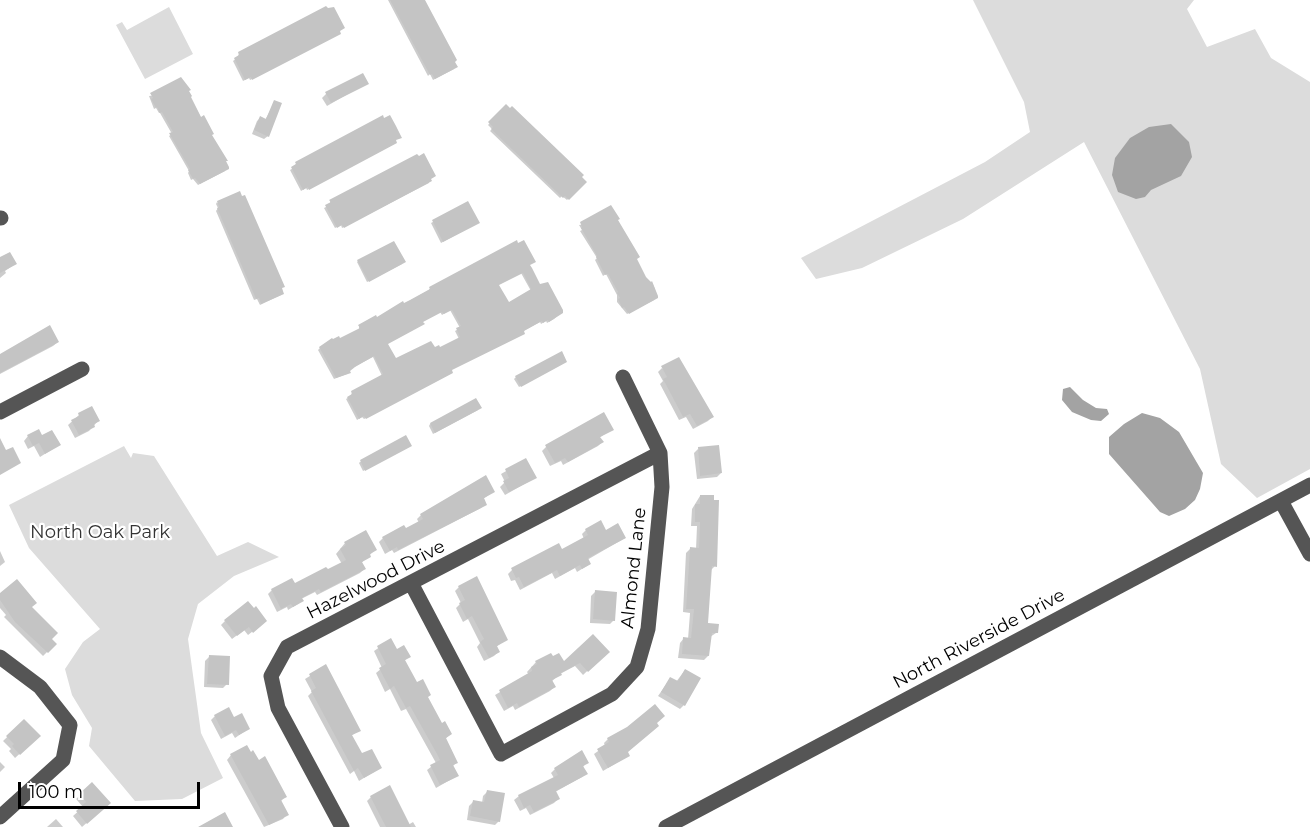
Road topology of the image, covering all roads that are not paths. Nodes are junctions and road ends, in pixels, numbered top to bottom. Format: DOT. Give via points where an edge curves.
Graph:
graph roads {
  1 [pos="82,369"];
  2 [pos="623,377"];
  3 [pos="0,412"];
  4 [pos="660,453"];
  5 [pos="1310,486"];
  6 [pos="1281,501"];
  7 [pos="1310,554"];
  8 [pos="411,583"];
  9 [pos="0,657"];
  10 [pos="0,817"];
  11 [pos="335,825"];
  12 [pos="666,827"];
  1 -- 3 [label="street"];
  2 -- 4 [label="street, Almond Lane"];
  4 -- 8 [label="street, Hazelwood Drive"];
  4 -- 8 [label="street, Almond Lane" via="662,487 648,629 638,667 612,694 501,754"];
  5 -- 6 [label="street, North Riverside Drive"];
  6 -- 7 [label="street"];
  6 -- 12 [label="street, North Riverside Drive"];
  8 -- 11 [label="street, Hazelwood Drive" via="287,647 271,675 278,708"];
  9 -- 10 [label="street" via="40,687 70,725 63,760"];
}
